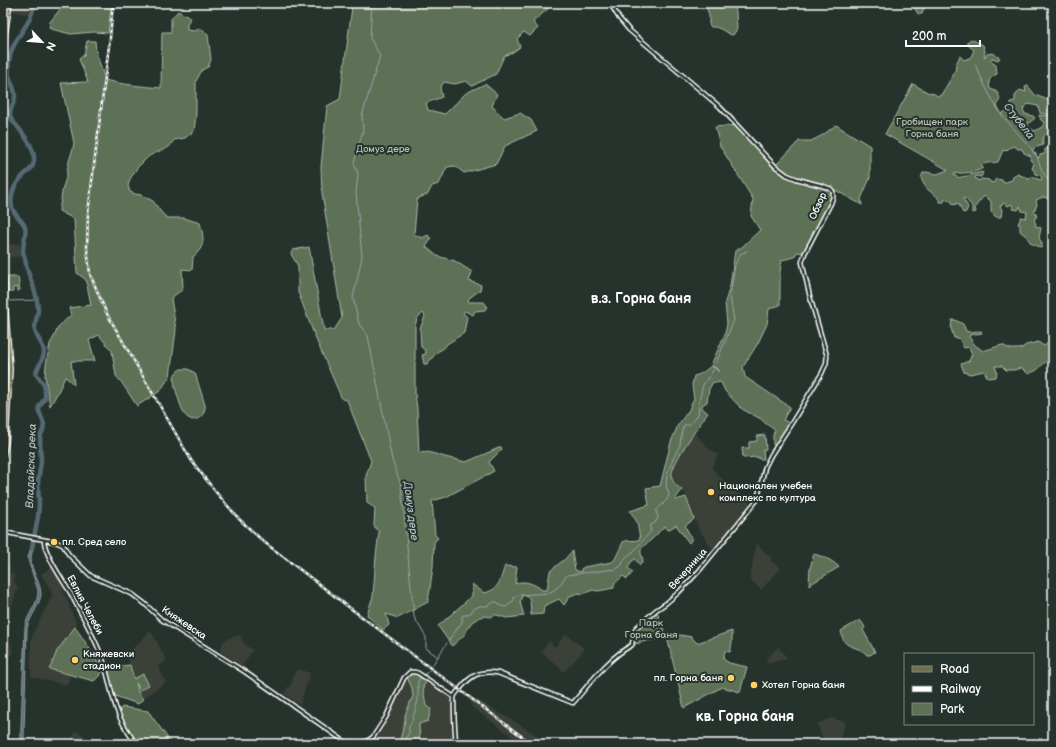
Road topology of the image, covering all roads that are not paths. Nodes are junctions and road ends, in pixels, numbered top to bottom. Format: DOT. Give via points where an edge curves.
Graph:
graph roads {
  1 [pos="10,3"];
  2 [pos="610,3"];
  3 [pos="3,56"];
  4 [pos="3,270"];
  5 [pos="3,456"];
  6 [pos="757,500"];
  7 [pos="3,532"];
  8 [pos="44,540"];
  9 [pos="454,697"];
  10 [pos="136,744"];
  11 [pos="352,744"];
  12 [pos="358,744"];
  13 [pos="456,744"];
  1 -- 3 [label="main road"];
  2 -- 6 [label="street, Обзор" via="618,18 629,30 720,107 775,166 787,175 824,186 833,192 831,203 802,262 826,351 826,364 771,455 765,467"];
  4 -- 5 [label="main road" via="10,369"];
  6 -- 9 [label="street, Вечерница" via="699,571 666,604 636,628 632,645 608,663 573,703 491,672 470,678"];
  7 -- 8 [label="street, Княжевска"];
  8 -- 10 [label="street, Евлия Челеби" via="48,554 100,652 118,713"];
  8 -- 11 [label="street, Княжевска" via="61,544 90,576 132,594 162,620 228,660 344,741"];
  9 -- 12 [label="street" via="412,671 381,725 369,740"];
  9 -- 13 [label="street"];
}
